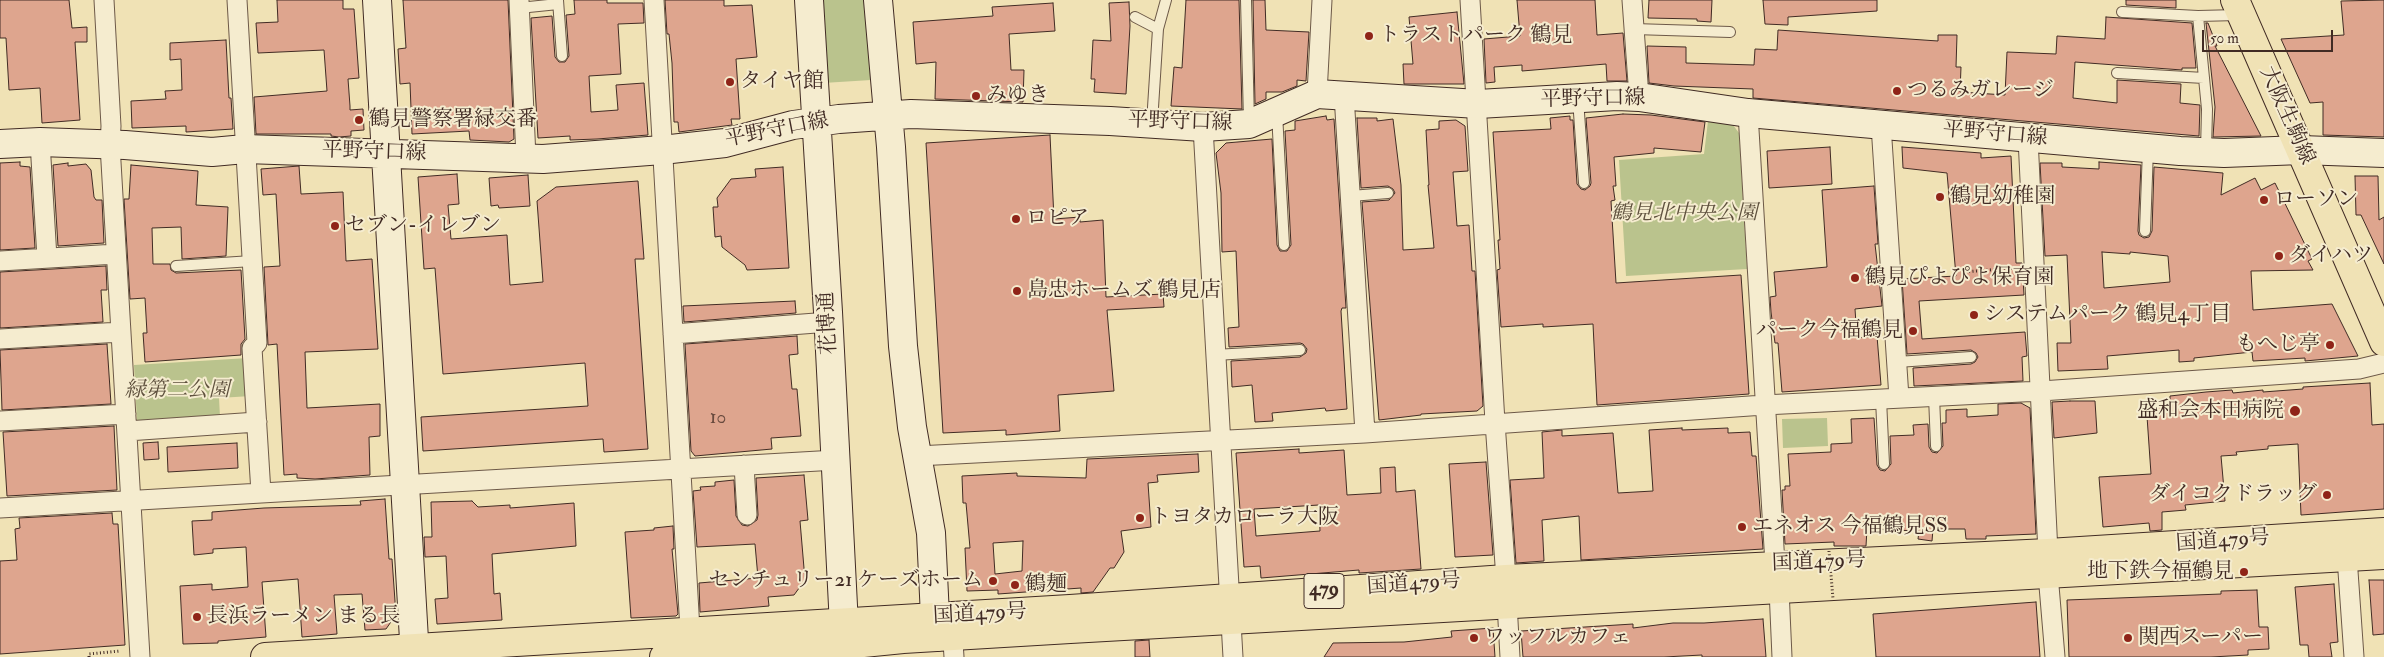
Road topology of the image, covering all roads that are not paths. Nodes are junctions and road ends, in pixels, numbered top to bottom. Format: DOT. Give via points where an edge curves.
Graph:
graph roads {
  1 [pos="104,0"];
  2 [pos="237,0"];
  3 [pos="378,0"];
  4 [pos="654,0"];
  5 [pos="809,0"];
  6 [pos="878,0"];
  7 [pos="1166,0"];
  8 [pos="1246,0"];
  9 [pos="1322,0"];
  10 [pos="1470,0"];
  11 [pos="1632,0"];
  12 [pos="558,2"];
  13 [pos="519,4"];
  14 [pos="2238,7"];
  15 [pos="2122,12"];
  16 [pos="2198,16"];
  17 [pos="1135,18"];
  18 [pos="1158,29"];
  19 [pos="1634,29"];
  20 [pos="1730,32"];
  21 [pos="562,56"];
  22 [pos="2117,73"];
  23 [pos="2204,78"];
  24 [pos="1317,94"];
  25 [pos="1344,95"];
  26 [pos="1638,97"];
  27 [pos="1578,99"];
  28 [pos="1478,104"];
  29 [pos="1277,112"];
  30 [pos="1748,113"];
  31 [pos="888,117"];
  32 [pos="816,122"];
  33 [pos="1152,123"];
  34 [pos="1249,124"];
  35 [pos="1881,125"];
  36 [pos="1203,127"];
  37 [pos="2028,138"];
  38 [pos="40,142"];
  39 [pos="0,144"];
  40 [pos="110,145"];
  41 [pos="2148,148"];
  42 [pos="245,149"];
  43 [pos="662,150"];
  44 [pos="2301,150"];
  45 [pos="386,152"];
  46 [pos="2206,152"];
  47 [pos="2384,153"];
  48 [pos="526,158"];
  49 [pos="1584,183"];
  50 [pos="1388,193"];
  51 [pos="1351,196"];
  52 [pos="2145,231"];
  53 [pos="1284,245"];
  54 [pos="116,254"];
  55 [pos="47,258"];
  56 [pos="0,261"];
  57 [pos="252,261"];
  58 [pos="176,266"];
  59 [pos="829,322"];
  60 [pos="121,332"];
  61 [pos="673,334"];
  62 [pos="0,339"];
  63 [pos="2384,342"];
  64 [pos="1300,350"];
  65 [pos="1215,355"];
  66 [pos="1971,357"];
  67 [pos="1897,362"];
  68 [pos="2384,363"];
  69 [pos="2041,391"];
  70 [pos="1934,396"];
  71 [pos="1890,399"];
  72 [pos="1764,405"];
  73 [pos="0,422"];
  74 [pos="257,422"];
  75 [pos="1495,422"];
  76 [pos="126,423"];
  77 [pos="1365,433"];
  78 [pos="1219,439"];
  79 [pos="1936,446"];
  80 [pos="917,456"];
  81 [pos="836,460"];
  82 [pos="1884,464"];
  83 [pos="744,465"];
  84 [pos="681,469"];
  85 [pos="405,485"];
  86 [pos="261,493"];
  87 [pos="130,501"];
  88 [pos="0,508"];
  89 [pos="747,515"];
  90 [pos="2384,532"];
  91 [pos="2384,555"];
  92 [pos="2347,557"];
  93 [pos="2048,564"];
  94 [pos="1777,577"];
  95 [pos="1507,591"];
  96 [pos="1230,608"];
  97 [pos="946,633"];
  98 [pos="845,634"];
  99 [pos="680,648"];
  100 [pos="415,652"];
  101 [pos="140,657"];
  102 [pos="265,657"];
  103 [pos="1233,657"];
  104 [pos="1510,657"];
  105 [pos="1782,657"];
  106 [pos="2055,657"];
  107 [pos="2354,657"];
  1 -- 40 [label="street"];
  2 -- 42 [label="street"];
  3 -- 45 [label="main road"];
  4 -- 43 [label="street"];
  5 -- 32 [label="main road, 花博通"];
  6 -- 31 [label="main road"];
  7 -- 18 [label="lane"];
  8 -- 34 [label="lane"];
  9 -- 24 [label="street"];
  10 -- 28 [label="street"];
  11 -- 19 [label="street"];
  12 -- 13 [label="lane"];
  12 -- 21 [label="lane"];
  13 -- 48 [label="street"];
  14 -- 16 [label="lane"];
  14 -- 44 [label="main road, 大阪生駒線"];
  15 -- 16 [label="lane"];
  16 -- 23 [label="lane"];
  17 -- 18 [label="lane"];
  18 -- 33 [label="lane"];
  19 -- 20 [label="lane"];
  19 -- 26 [label="street"];
  22 -- 23 [label="lane"];
  23 -- 46 [label="lane"];
  24 -- 25 [label="main road, 平野守口線"];
  24 -- 29 [label="main road, 平野守口線"];
  25 -- 28 [label="main road, 平野守口線"];
  25 -- 51 [label="street"];
  26 -- 27 [label="main road, 平野守口線"];
  26 -- 30 [label="main road, 平野守口線"];
  27 -- 28 [label="main road, 平野守口線"];
  27 -- 49 [label="lane"];
  28 -- 75 [label="street"];
  29 -- 34 [label="main road, 平野守口線"];
  29 -- 53 [label="lane"];
  30 -- 35 [label="main road, 平野守口線"];
  30 -- 72 [label="street"];
  31 -- 32 [label="main road, 平野守口線"];
  31 -- 33 [label="main road, 平野守口線" via="928,114"];
  31 -- 80 [label="main road" via="903,346"];
  32 -- 43 [label="main road, 平野守口線" via="793,125 738,141"];
  32 -- 59 [label="main road, 花博通"];
  33 -- 36 [label="main road, 平野守口線"];
  34 -- 36 [label="main road, 平野守口線"];
  35 -- 37 [label="main road, 平野守口線"];
  35 -- 67 [label="street"];
  36 -- 65 [label="street"];
  37 -- 41 [label="main road, 平野守口線"];
  37 -- 69 [label="street"];
  38 -- 39 [label="main road, 平野守口線"];
  38 -- 40 [label="main road, 平野守口線"];
  38 -- 55 [label="street"];
  40 -- 42 [label="main road, 平野守口線" via="212,152"];
  40 -- 54 [label="street"];
  41 -- 46 [label="main road, 平野守口線"];
  41 -- 52 [label="lane"];
  42 -- 45 [label="main road, 平野守口線"];
  42 -- 57 [label="street"];
  43 -- 48 [label="main road, 平野守口線"];
  43 -- 61 [label="street"];
  44 -- 46 [label="main road, 平野守口線"];
  44 -- 47 [label="main road, 平野守口線"];
  44 -- 63 [label="main road, 大阪生駒線"];
  45 -- 48 [label="main road, 平野守口線"];
  45 -- 85 [label="main road"];
  50 -- 51 [label="lane"];
  51 -- 77 [label="street"];
  54 -- 55 [label="street"];
  54 -- 60 [label="street"];
  55 -- 56 [label="street"];
  57 -- 58 [label="lane"];
  57 -- 74 [label="street" via="257,343 252,348"];
  59 -- 61 [label="street"];
  59 -- 81 [label="main road, 花博通"];
  60 -- 62 [label="street"];
  60 -- 76 [label="street"];
  61 -- 84 [label="street"];
  64 -- 65 [label="lane"];
  65 -- 78 [label="street"];
  66 -- 67 [label="lane"];
  67 -- 71 [label="street"];
  68 -- 69 [label="street" via="2359,369"];
  69 -- 70 [label="street"];
  69 -- 93 [label="street"];
  70 -- 71 [label="street"];
  70 -- 79 [label="lane"];
  71 -- 72 [label="street"];
  71 -- 82 [label="lane"];
  72 -- 75 [label="street"];
  72 -- 94 [label="street"];
  73 -- 76 [label="street"];
  74 -- 76 [label="street"];
  74 -- 86 [label="street"];
  75 -- 77 [label="street"];
  75 -- 95 [label="street"];
  76 -- 87 [label="street"];
  77 -- 78 [label="street"];
  78 -- 80 [label="street"];
  78 -- 96 [label="street"];
  80 -- 97 [label="main road"];
  81 -- 83 [label="street"];
  81 -- 98 [label="main road, 花博通"];
  83 -- 84 [label="street"];
  83 -- 89 [label="street"];
  84 -- 85 [label="street"];
  84 -- 99 [label="street"];
  85 -- 86 [label="street"];
  85 -- 100 [label="main road"];
  86 -- 87 [label="street"];
  87 -- 88 [label="street"];
  87 -- 101 [label="street"];
  90 -- 93 [label="main road, 国道479号 / 479"];
  91 -- 92 [label="main road, 国道479号 / 479"];
  92 -- 93 [label="main road, 国道479号 / 479"];
  92 -- 107 [label="street"];
  93 -- 94 [label="main road, 国道479号 / 479"];
  93 -- 106 [label="street"];
  94 -- 95 [label="main road, 国道479号 / 479"];
  94 -- 105 [label="street"];
  95 -- 96 [label="main road, 国道479号 / 479"];
  95 -- 104 [label="street"];
  96 -- 97 [label="main road, 国道479号 / 479"];
  96 -- 103 [label="street"];
  97 -- 98 [label="main road, 国道479号 / 479"];
  98 -- 99 [label="main road, 国道479号 / 479"];
  99 -- 100 [label="main road, 国道479号 / 479"];
  100 -- 102 [label="main road, 国道479号 / 479"];
}
